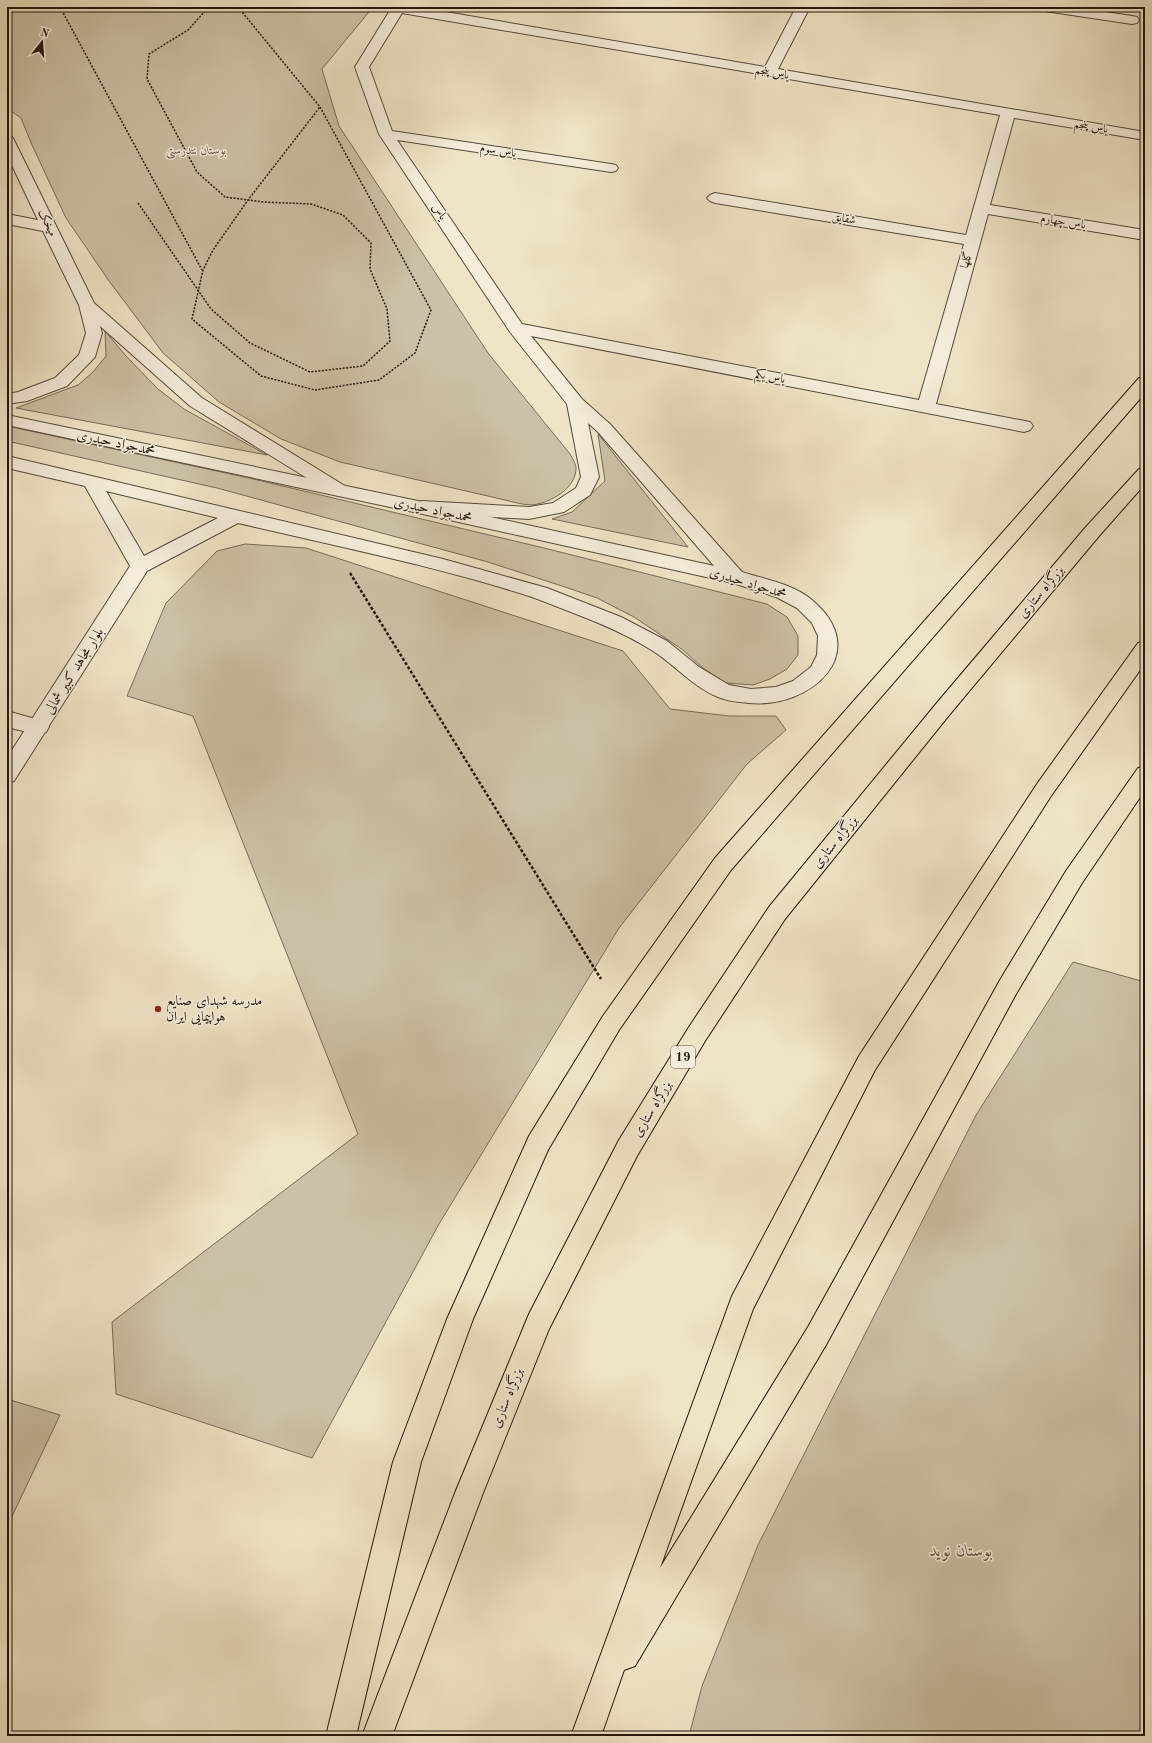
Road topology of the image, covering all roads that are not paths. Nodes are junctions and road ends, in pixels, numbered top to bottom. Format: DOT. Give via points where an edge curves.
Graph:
graph roads {
  1 [pos="399,7"];
  2 [pos="803,7"];
  3 [pos="1045,7"];
  4 [pos="1132,20"];
  5 [pos="769,72"];
  6 [pos="1008,112"];
  7 [pos="386,134"];
  8 [pos="1145,136"];
  9 [pos="7,140"];
  10 [pos="611,168"];
  11 [pos="715,198"];
  12 [pos="982,208"];
  13 [pos="7,219"];
  14 [pos="49,227"];
  15 [pos="1145,235"];
  16 [pos="972,241"];
  17 [pos="86,305"];
  18 [pos="516,328"];
  19 [pos="1145,382"];
  20 [pos="7,399"];
  21 [pos="576,403"];
  22 [pos="926,407"];
  23 [pos="7,420"];
  24 [pos="1024,426"];
  25 [pos="7,462"];
  26 [pos="1145,473"];
  27 [pos="92,482"];
  28 [pos="339,490"];
  29 [pos="418,507"];
  30 [pos="236,516"];
  31 [pos="140,566"];
  32 [pos="735,577"];
  33 [pos="1145,648"];
  34 [pos="7,719"];
  35 [pos="39,726"];
  36 [pos="1145,774"];
  37 [pos="7,775"];
  38 [pos="599,1697"];
  39 [pos="341,1736"];
  40 [pos="377,1736"];
  41 [pos="586,1736"];
  1 -- 5 [label="street, یاس پنجم"];
  1 -- 7 [label="street, یاس" via="362,67"];
  2 -- 5 [label="street"];
  3 -- 4 [label="street"];
  5 -- 6 [label="street, یاس پنجم"];
  6 -- 8 [label="street, یاس پنجم"];
  6 -- 12 [label="street, گلها"];
  7 -- 10 [label="street, یاس سوم"];
  7 -- 18 [label="street, یاس"];
  9 -- 14 [label="street, میخک"];
  11 -- 16 [label="street, شقایق"];
  12 -- 15 [label="street, یاس چهارم"];
  12 -- 16 [label="street, گلها"];
  13 -- 14 [label="street"];
  14 -- 17 [label="street, میخک"];
  16 -- 22 [label="street, گلها"];
  17 -- 20 [label="street" via="94,333 87,357 61,382 21,397"];
  17 -- 28 [label="street" via="196,402"];
  18 -- 21 [label="street, یاس"];
  18 -- 22 [label="street, یاس یکم"];
  19 -- 39 [label="highway" via="723,864 620,1010 538,1144 460,1319 407,1462"];
  21 -- 29 [label="street" via="590,477 584,491 558,508 529,513"];
  21 -- 32 [label="street, یاس" via="604,428"];
  22 -- 24 [label="street, یاس یکم"];
  23 -- 28 [label="street, محمدجواد حیدری"];
  25 -- 27 [label="street, محمدجواد حیدری"];
  26 -- 40 [label="highway, بزرگراه ستاری / 19" via="943,709 777,913 693,1040 628,1148 538,1323 469,1493"];
  27 -- 30 [label="street, محمدجواد حیدری"];
  27 -- 31 [label="street"];
  28 -- 29 [label="street, محمدجواد حیدری"];
  29 -- 32 [label="street, محمدجواد حیدری"];
  30 -- 31 [label="street"];
  30 -- 32 [label="street, محمدجواد حیدری" via="444,565 540,593 614,622 660,646 692,672 724,692 757,696 778,694 800,686 818,672 827,655 828,636 820,619 804,603 783,592"];
  31 -- 35 [label="street, بلوار مجاهد کبیر شمالی"];
  33 -- 38 [label="highway" via="1044,790 867,1062 741,1305"];
  34 -- 35 [label="street"];
  35 -- 37 [label="street, بلوار مجاهد کبیر شمالی"];
  36 -- 38 [label="highway" via="1054,909 817,1336"];
  38 -- 41 [label="highway"];
}
